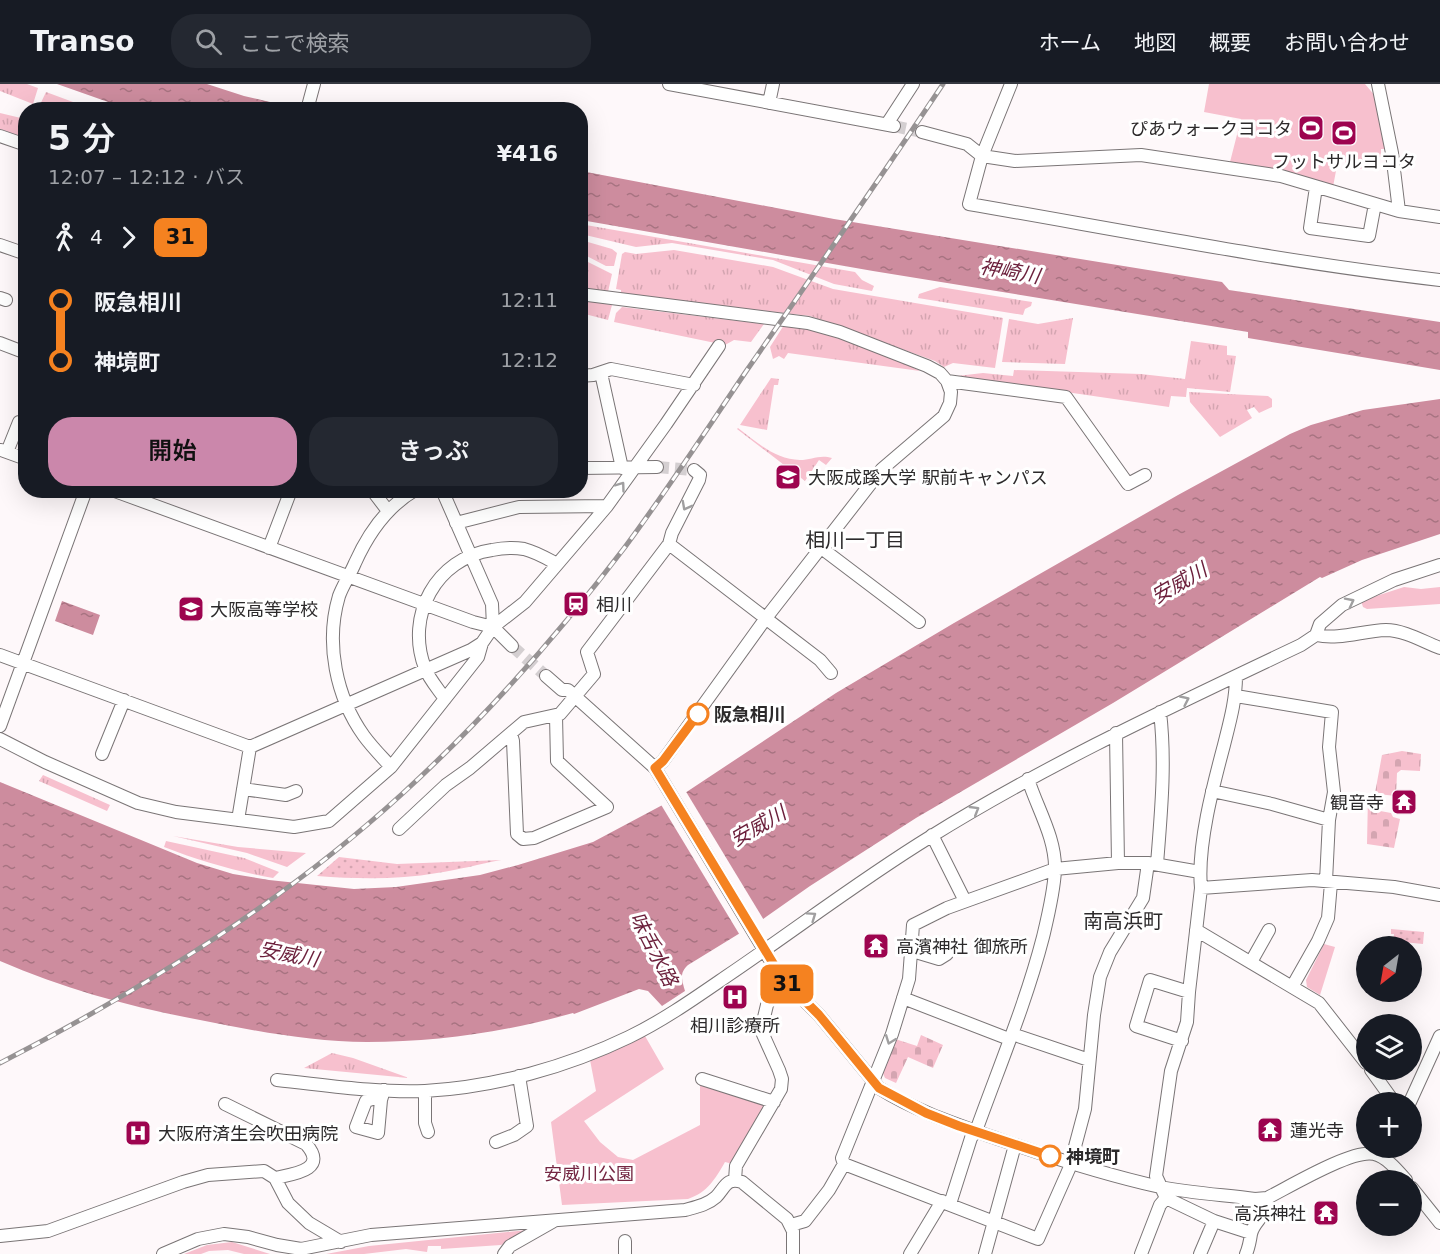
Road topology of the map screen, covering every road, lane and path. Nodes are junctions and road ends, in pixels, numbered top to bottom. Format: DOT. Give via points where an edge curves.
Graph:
graph roads {
  1 [pos="669,84"];
  2 [pos="773,84"];
  3 [pos="913,84"];
  4 [pos="1011,84"];
  5 [pos="1378,84"];
  6 [pos="314,85"];
  7 [pos="309,102"];
  8 [pos="770,103"];
  9 [pos="922,132"];
  10 [pos="0,136"];
  11 [pos="18,142"];
  12 [pos="982,156"];
  13 [pos="1316,187"];
  14 [pos="1375,204"];
  15 [pos="1399,211"];
  16 [pos="1440,217"];
  17 [pos="0,244"];
  18 [pos="18,251"];
  19 [pos="1440,280"];
  20 [pos="588,295"];
  21 [pos="0,343"];
  22 [pos="719,346"];
  23 [pos="18,350"];
  24 [pos="602,373"];
  25 [pos="588,375"];
  26 [pos="947,381"];
  27 [pos="694,385"];
  28 [pos="18,424"];
  29 [pos="4,451"];
  30 [pos="636,466"];
  31 [pos="657,467"];
  32 [pos="588,468"];
  33 [pos="622,468"];
  34 [pos="694,470"];
  35 [pos="1145,475"];
  36 [pos="83,498"];
  37 [pos="150,498"];
  38 [pos="288,498"];
  39 [pos="378,498"];
  40 [pos="405,498"];
  41 [pos="445,498"];
  42 [pos="607,506"];
  43 [pos="388,511"];
  44 [pos="456,523"];
  45 [pos="669,544"];
  46 [pos="820,547"];
  47 [pos="269,548"];
  48 [pos="470,555"];
  49 [pos="557,564"];
  50 [pos="1440,565"];
  51 [pos="348,577"];
  52 [pos="424,604"];
  53 [pos="766,618"];
  54 [pos="919,622"];
  55 [pos="494,627"];
  56 [pos="1316,634"];
  57 [pos="482,642"];
  58 [pos="512,646"];
  59 [pos="1440,648"];
  60 [pos="0,655"];
  61 [pos="24,663"];
  62 [pos="425,669"];
  63 [pos="831,673"];
  64 [pos="546,676"];
  65 [pos="1236,676"];
  66 [pos="575,695"];
  67 [pos="1236,696"];
  68 [pos="445,699"];
  69 [pos="124,700"];
  70 [pos="346,704"];
  71 [pos="1160,712"];
  72 [pos="556,716"];
  73 [pos="0,726"];
  74 [pos="1116,733"];
  75 [pos="511,734"];
  76 [pos="0,740"];
  77 [pos="250,747"];
  78 [pos="102,754"];
  79 [pos="391,767"];
  80 [pos="655,768"];
  81 [pos="1028,779"];
  82 [pos="243,789"];
  83 [pos="296,791"];
  84 [pos="1212,791"];
  85 [pos="238,820"];
  86 [pos="1329,820"];
  87 [pos="399,829"];
  88 [pos="932,836"];
  89 [pos="1118,863"];
  90 [pos="1152,863"];
  91 [pos="1055,868"];
  92 [pos="1200,872"];
  93 [pos="1329,882"];
  94 [pos="1201,888"];
  95 [pos="1440,895"];
  96 [pos="965,901"];
  97 [pos="1196,930"];
  98 [pos="1269,930"];
  99 [pos="763,947"];
  100 [pos="912,948"];
  101 [pos="947,954"];
  102 [pos="1251,962"];
  103 [pos="782,978"];
  104 [pos="1292,987"];
  105 [pos="1188,992"];
  106 [pos="903,998"];
  107 [pos="1011,1036"];
  108 [pos="1440,1036"];
  109 [pos="1182,1041"];
  110 [pos="1356,1049"];
  111 [pos="1089,1060"];
  112 [pos="519,1076"];
  113 [pos="702,1079"];
  114 [pos="277,1080"];
  115 [pos="873,1081"];
  116 [pos="425,1091"];
  117 [pos="1415,1092"];
  118 [pos="774,1102"];
  119 [pos="225,1104"];
  120 [pos="976,1131"];
  121 [pos="428,1132"];
  122 [pos="496,1142"];
  123 [pos="1016,1145"];
  124 [pos="1356,1156"];
  125 [pos="1071,1162"];
  126 [pos="843,1164"];
  127 [pos="275,1178"];
  128 [pos="735,1179"];
  129 [pos="1163,1193"];
  130 [pos="1268,1198"];
  131 [pos="1422,1200"];
  132 [pos="946,1203"];
  133 [pos="558,1219"];
  134 [pos="994,1221"];
  135 [pos="1214,1221"];
  136 [pos="1440,1223"];
  137 [pos="792,1225"];
  138 [pos="1251,1233"];
  139 [pos="0,1236"];
  140 [pos="625,1241"];
  141 [pos="341,1242"];
  142 [pos="163,1254"];
  143 [pos="504,1254"];
  144 [pos="625,1254"];
  145 [pos="793,1254"];
  146 [pos="910,1254"];
  147 [pos="985,1254"];
  148 [pos="1141,1254"];
  149 [pos="1200,1254"];
  150 [pos="1246,1254"];
  1 -- 8 [label="street"];
  2 -- 8 [label="street"];
  3 -- 8 [label="street" via="890,125"];
  4 -- 12 [label="street"];
  5 -- 15 [label="street"];
  6 -- 7 [label="street"];
  9 -- 12 [label="street" via="967,144"];
  10 -- 11 [label="street"];
  12 -- 13 [label="street" via="1015,160 1141,155 1281,176"];
  12 -- 19 [label="street" via="969,204"];
  13 -- 14 [label="street"];
  13 -- 14 [label="street" via="1310,228 1369,236"];
  14 -- 15 [label="street"];
  15 -- 16 [label="street"];
  17 -- 18 [label="street"];
  20 -- 26 [label="street" via="815,324 927,366"];
  21 -- 23 [label="street"];
  22 -- 27 [label="street"];
  24 -- 25 [label="street"];
  24 -- 27 [label="street" via="610,369"];
  24 -- 33 [label="street"];
  26 -- 35 [label="street" via="1066,397 1128,484"];
  26 -- 46 [label="street" via="951,398 944,416 882,468"];
  27 -- 30 [label="street"];
  28 -- 29 [label="street"];
  30 -- 31 [label="street"];
  30 -- 33 [label="street"];
  42 -- 30 [label="street, one-way"];
  32 -- 33 [label="street"];
  34 -- 45 [label="street, one-way" via="700,475 699,480"];
  36 -- 61 [label="street"];
  37 -- 47 [label="street"];
  38 -- 47 [label="street"];
  39 -- 43 [label="street"];
  40 -- 43 [label="street"];
  41 -- 44 [label="street"];
  42 -- 44 [label="street" via="519,507"];
  42 -- 49 [label="street"];
  43 -- 51 [label="street" via="361,548"];
  44 -- 48 [label="street"];
  45 -- 53 [label="street"];
  45 -- 66 [label="street" via="587,652 594,674"];
  46 -- 53 [label="street"];
  46 -- 54 [label="street"];
  47 -- 51 [label="street"];
  48 -- 49 [label="street" via="506,547 538,553"];
  48 -- 52 [label="street" via="441,575"];
  48 -- 55 [label="street" via="492,604"];
  49 -- 55 [label="street" via="525,602"];
  56 -- 50 [label="street, one-way" via="1320,624 1341,606 1394,580"];
  51 -- 52 [label="street"];
  51 -- 70 [label="street" via="338,599 334,630 334,662"];
  52 -- 55 [label="street"];
  52 -- 62 [label="street" via="419,637"];
  53 -- 63 [label="street"];
  53 -- 80 [label="street"];
  55 -- 57 [label="street"];
  55 -- 58 [label="street"];
  56 -- 59 [label="street" via="1329,638 1388,630"];
  56 -- 65 [label="street"];
  57 -- 62 [label="street"];
  57 -- 68 [label="street" via="478,657"];
  60 -- 61 [label="street"];
  61 -- 69 [label="street"];
  61 -- 73 [label="street"];
  62 -- 68 [label="street"];
  62 -- 70 [label="street"];
  64 -- 66 [label="street"];
  65 -- 67 [label="street"];
  71 -- 65 [label="street, one-way"];
  66 -- 72 [label="street"];
  66 -- 80 [label="street"];
  67 -- 84 [label="street"];
  67 -- 86 [label="street" via="1332,712 1329,747 1334,792"];
  68 -- 79 [label="street"];
  69 -- 77 [label="street"];
  69 -- 78 [label="street"];
  70 -- 77 [label="street"];
  70 -- 79 [label="street" via="364,735"];
  71 -- 74 [label="street"];
  71 -- 90 [label="street" via="1162,795"];
  72 -- 75 [label="street" via="524,722"];
  72 -- 75 [label="street" via="557,761 607,807 534,838 523,839 517,834"];
  74 -- 81 [label="street"];
  74 -- 89 [label="street"];
  75 -- 87 [label="street" via="446,785"];
  76 -- 85 [label="street" via="138,803"];
  77 -- 82 [label="street"];
  79 -- 85 [label="street" via="329,821 294,827"];
  80 -- 99 [label="street"];
  88 -- 81 [label="street, one-way"];
  81 -- 91 [label="street" via="1048,830"];
  82 -- 83 [label="street" via="286,795"];
  82 -- 85 [label="street"];
  84 -- 86 [label="street"];
  84 -- 92 [label="street"];
  86 -- 93 [label="street"];
  88 -- 96 [label="street"];
  99 -- 88 [label="street, one-way"];
  89 -- 90 [label="street"];
  89 -- 91 [label="street"];
  90 -- 92 [label="street"];
  90 -- 111 [label="street" via="1143,898 1110,952 1100,977"];
  91 -- 96 [label="street"];
  91 -- 107 [label="street" via="1037,962"];
  92 -- 94 [label="street"];
  93 -- 94 [label="street"];
  93 -- 95 [label="street"];
  93 -- 104 [label="street" via="1328,918"];
  94 -- 97 [label="street"];
  96 -- 100 [label="street" via="913,926"];
  97 -- 102 [label="street"];
  97 -- 105 [label="street"];
  98 -- 102 [label="street"];
  99 -- 103 [label="street"];
  99 -- 112 [label="street" via="663,1019 628,1038"];
  100 -- 101 [label="street" via="939,958"];
  100 -- 106 [label="street"];
  102 -- 104 [label="street"];
  103 -- 115 [label="street" via="819,1015"];
  103 -- 118 [label="street" via="767,1005 762,1030 782,1080"];
  104 -- 110 [label="street" via="1319,1004"];
  105 -- 109 [label="street"];
  105 -- 109 [label="street" via="1150,980 1136,1026"];
  106 -- 107 [label="street"];
  106 -- 115 [label="street, one-way"];
  107 -- 111 [label="street"];
  107 -- 120 [label="street"];
  108 -- 117 [label="street"];
  109 -- 129 [label="street" via="1171,1071 1156,1176"];
  111 -- 125 [label="street" via="1085,1109"];
  112 -- 116 [label="street"];
  112 -- 122 [label="street" via="527,1126"];
  113 -- 118 [label="street"];
  114 -- 116 [label="street" via="382,1095"];
  115 -- 120 [label="street" via="926,1113"];
  115 -- 126 [label="street"];
  116 -- 121 [label="street"];
  118 -- 128 [label="street" via="736,1166"];
  119 -- 127 [label="street" via="309,1138 314,1158 310,1167 303,1173"];
  120 -- 123 [label="street"];
  120 -- 132 [label="street"];
  123 -- 125 [label="street"];
  123 -- 134 [label="street"];
  124 -- 130 [label="street"];
  125 -- 129 [label="street"];
  125 -- 134 [label="street" via="1038,1239"];
  126 -- 132 [label="street"];
  126 -- 137 [label="street" via="806,1221"];
  127 -- 139 [label="street" via="264,1171 208,1176 48,1230"];
  127 -- 141 [label="street" via="288,1203 303,1218"];
  128 -- 133 [label="street" via="700,1207"];
  128 -- 137 [label="street"];
  129 -- 130 [label="street"];
  129 -- 135 [label="street"];
  129 -- 148 [label="street"];
  130 -- 138 [label="street" via="1268,1208"];
  131 -- 136 [label="street"];
  132 -- 134 [label="street"];
  132 -- 146 [label="street"];
  133 -- 141 [label="street" via="371,1235"];
  133 -- 143 [label="street" via="510,1246"];
  134 -- 147 [label="street"];
  135 -- 138 [label="street"];
  135 -- 149 [label="street"];
  137 -- 145 [label="street"];
  138 -- 150 [label="street"];
  140 -- 144 [label="street"];
  141 -- 142 [label="street" via="300,1249 224,1234 198,1239"];
}
